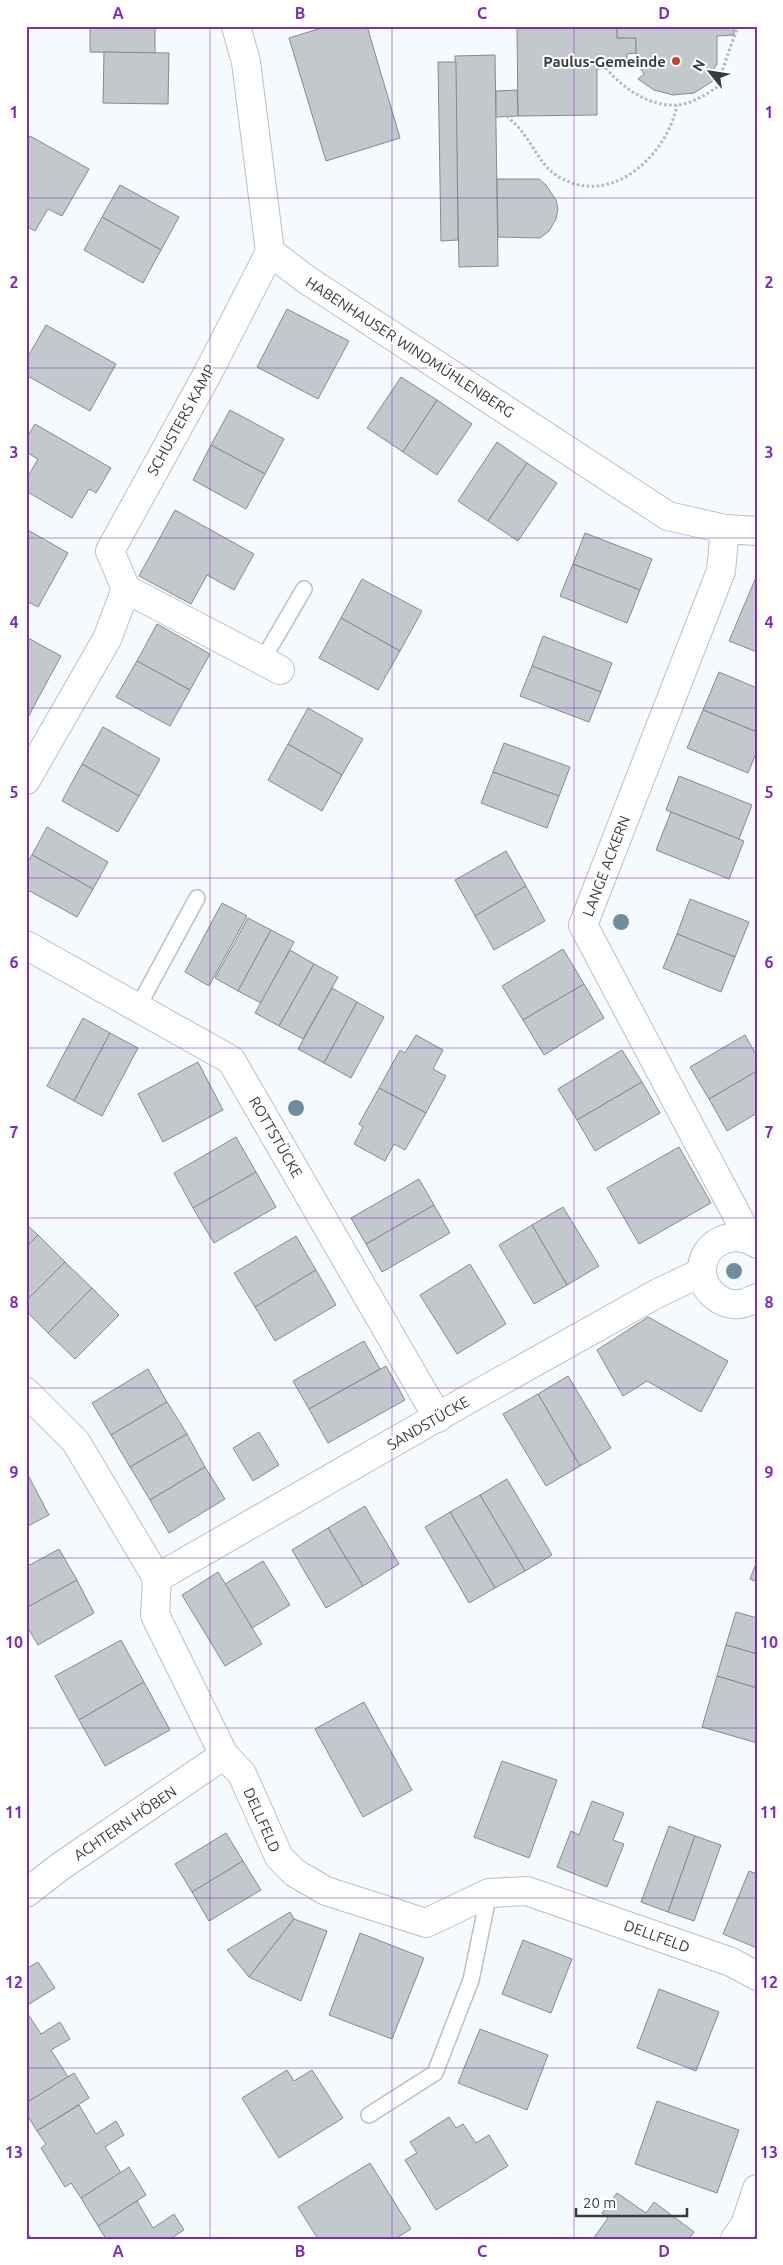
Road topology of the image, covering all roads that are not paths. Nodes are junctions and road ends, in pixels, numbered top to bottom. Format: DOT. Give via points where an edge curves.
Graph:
graph roads {
  1 [pos="236,26"];
  2 [pos="270,252"];
  3 [pos="725,529"];
  4 [pos="757,531"];
  5 [pos="126,589"];
  6 [pos="304,589"];
  7 [pos="271,666"];
  8 [pos="26,780"];
  9 [pos="197,898"];
  10 [pos="26,945"];
  11 [pos="138,1008"];
  12 [pos="753,1241"];
  13 [pos="702,1272"];
  14 [pos="757,1298"];
  15 [pos="26,1392"];
  16 [pos="438,1418"];
  17 [pos="157,1578"];
  18 [pos="224,1755"];
  19 [pos="26,1893"];
  20 [pos="489,1893"];
  21 [pos="757,1976"];
  22 [pos="369,2116"];
  23 [pos="757,2189"];
  24 [pos="735,2239"];
  1 -- 2 [label="street" via="246,62"];
  2 -- 3 [label="street, HABENHAUSER WINDMÜHLENBERG" via="668,516"];
  2 -- 5 [label="street, SCHUSTERS KAMP" via="209,371 110,550"];
  3 -- 4 [label="street, HABENHAUSER WINDMÜHLENBERG"];
  3 -- 12 [label="street, LANGE ACKERN" via="721,571 582,925"];
  5 -- 7 [label="street"];
  5 -- 8 [label="street" via="107,639"];
  6 -- 7 [label="lane"];
  9 -- 11 [label="lane"];
  10 -- 11 [label="street, ROTTSTÜCKE"];
  11 -- 16 [label="street, ROTTSTÜCKE" via="231,1060"];
  12 -- 13 [label="street" via="732,1236 716,1242 706,1255"];
  13 -- 14 [label="street" via="708,1289 722,1301 739,1304"];
  13 -- 16 [label="street, SANDSTÜCKE" via="658,1293"];
  15 -- 17 [label="street" via="76,1442"];
  16 -- 17 [label="street, SANDSTÜCKE"];
  17 -- 18 [label="street, DELLFELD" via="155,1615"];
  18 -- 19 [label="street, ACHTERN HÖBEN"];
  18 -- 20 [label="street, DELLFELD" via="242,1774 279,1858 307,1881 326,1891 426,1923"];
  20 -- 21 [label="street, DELLFELD" via="527,1891 557,1900 731,1962"];
  20 -- 22 [label="lane" via="471,1980 435,2073"];
  23 -- 24 [label="street" via="745,2225"];
}
